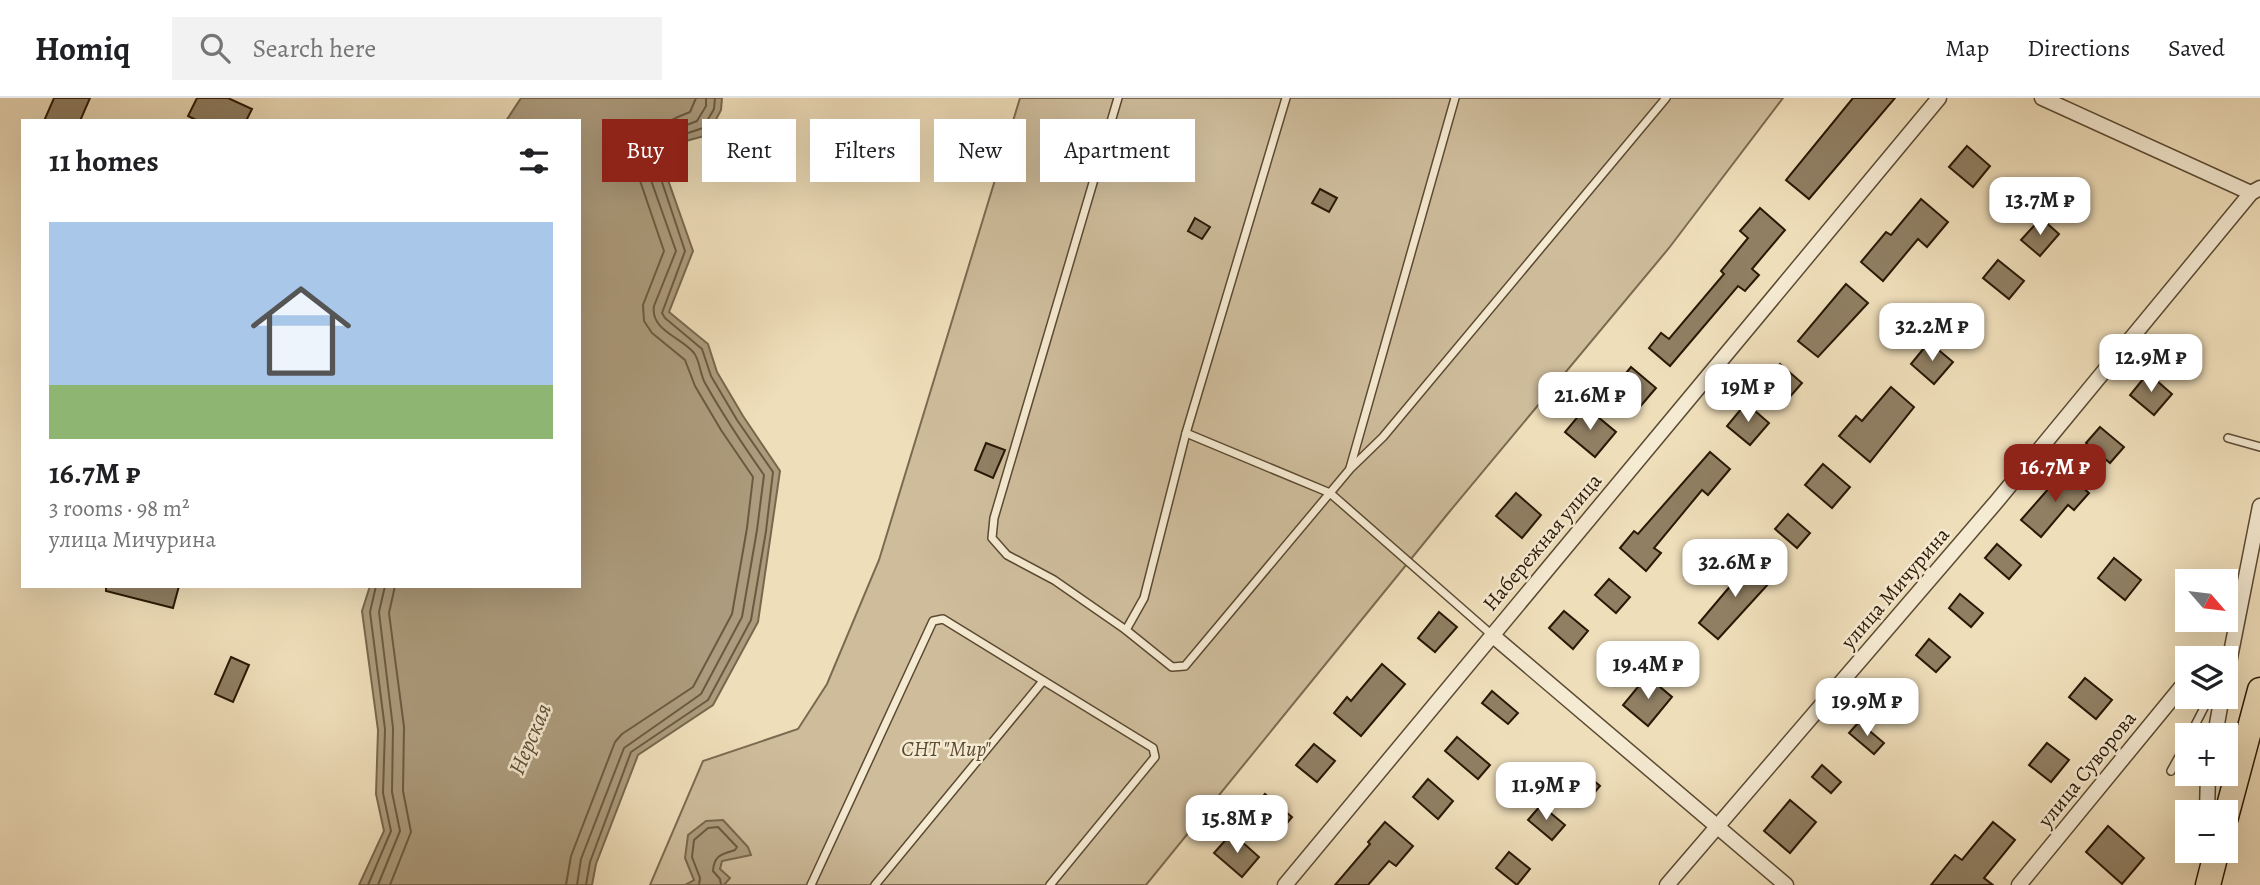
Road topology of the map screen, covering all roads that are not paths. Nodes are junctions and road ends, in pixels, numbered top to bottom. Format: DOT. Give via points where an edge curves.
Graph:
graph roads {
  1 [pos="1118,98"];
  2 [pos="1286,98"];
  3 [pos="1455,98"];
  4 [pos="1666,98"];
  5 [pos="1939,98"];
  6 [pos="2042,98"];
  7 [pos="2256,190"];
  8 [pos="1186,433"];
  9 [pos="2228,438"];
  10 [pos="2260,447"];
  11 [pos="1350,469"];
  12 [pos="1330,493"];
  13 [pos="2260,506"];
  14 [pos="1126,630"];
  15 [pos="1492,635"];
  16 [pos="2231,646"];
  17 [pos="1043,681"];
  18 [pos="2260,690"];
  19 [pos="2175,695"];
  20 [pos="2175,764"];
  21 [pos="2171,771"];
  22 [pos="2231,800"];
  23 [pos="1716,827"];
  24 [pos="2206,863"];
  25 [pos="2213,863"];
  26 [pos="811,885"];
  27 [pos="875,885"];
  28 [pos="1049,885"];
  29 [pos="1285,885"];
  30 [pos="1667,885"];
  31 [pos="1786,885"];
  32 [pos="2019,885"];
  33 [pos="2207,885"];
  1 -- 14 [label="lane" via="993,518 992,538 1007,555 1054,580"];
  2 -- 8 [label="lane"];
  3 -- 11 [label="lane"];
  4 -- 11 [label="lane" via="1383,437"];
  5 -- 15 [label="street, Набережная улица"];
  6 -- 7 [label="street"];
  7 -- 23 [label="street, улица Мичурина" via="1997,501"];
  8 -- 12 [label="lane"];
  8 -- 14 [label="lane" via="1144,598"];
  9 -- 10 [label="lane"];
  11 -- 12 [label="lane"];
  12 -- 14 [label="lane" via="1185,666 1172,667"];
  12 -- 15 [label="lane"];
  13 -- 16 [label="street"];
  15 -- 23 [label="street"];
  15 -- 29 [label="street, Набережная улица"];
  17 -- 26 [label="lane" via="943,619 933,621"];
  17 -- 27 [label="lane"];
  17 -- 28 [label="lane" via="1153,748 1155,757"];
  18 -- 22 [label="highway"];
  19 -- 32 [label="street, улица Суворова"];
  20 -- 21 [label="lane"];
  23 -- 30 [label="street, улица Мичурина"];
  23 -- 31 [label="street"];
  24 -- 33 [label="street"];
  25 -- 33 [label="highway"];
}
